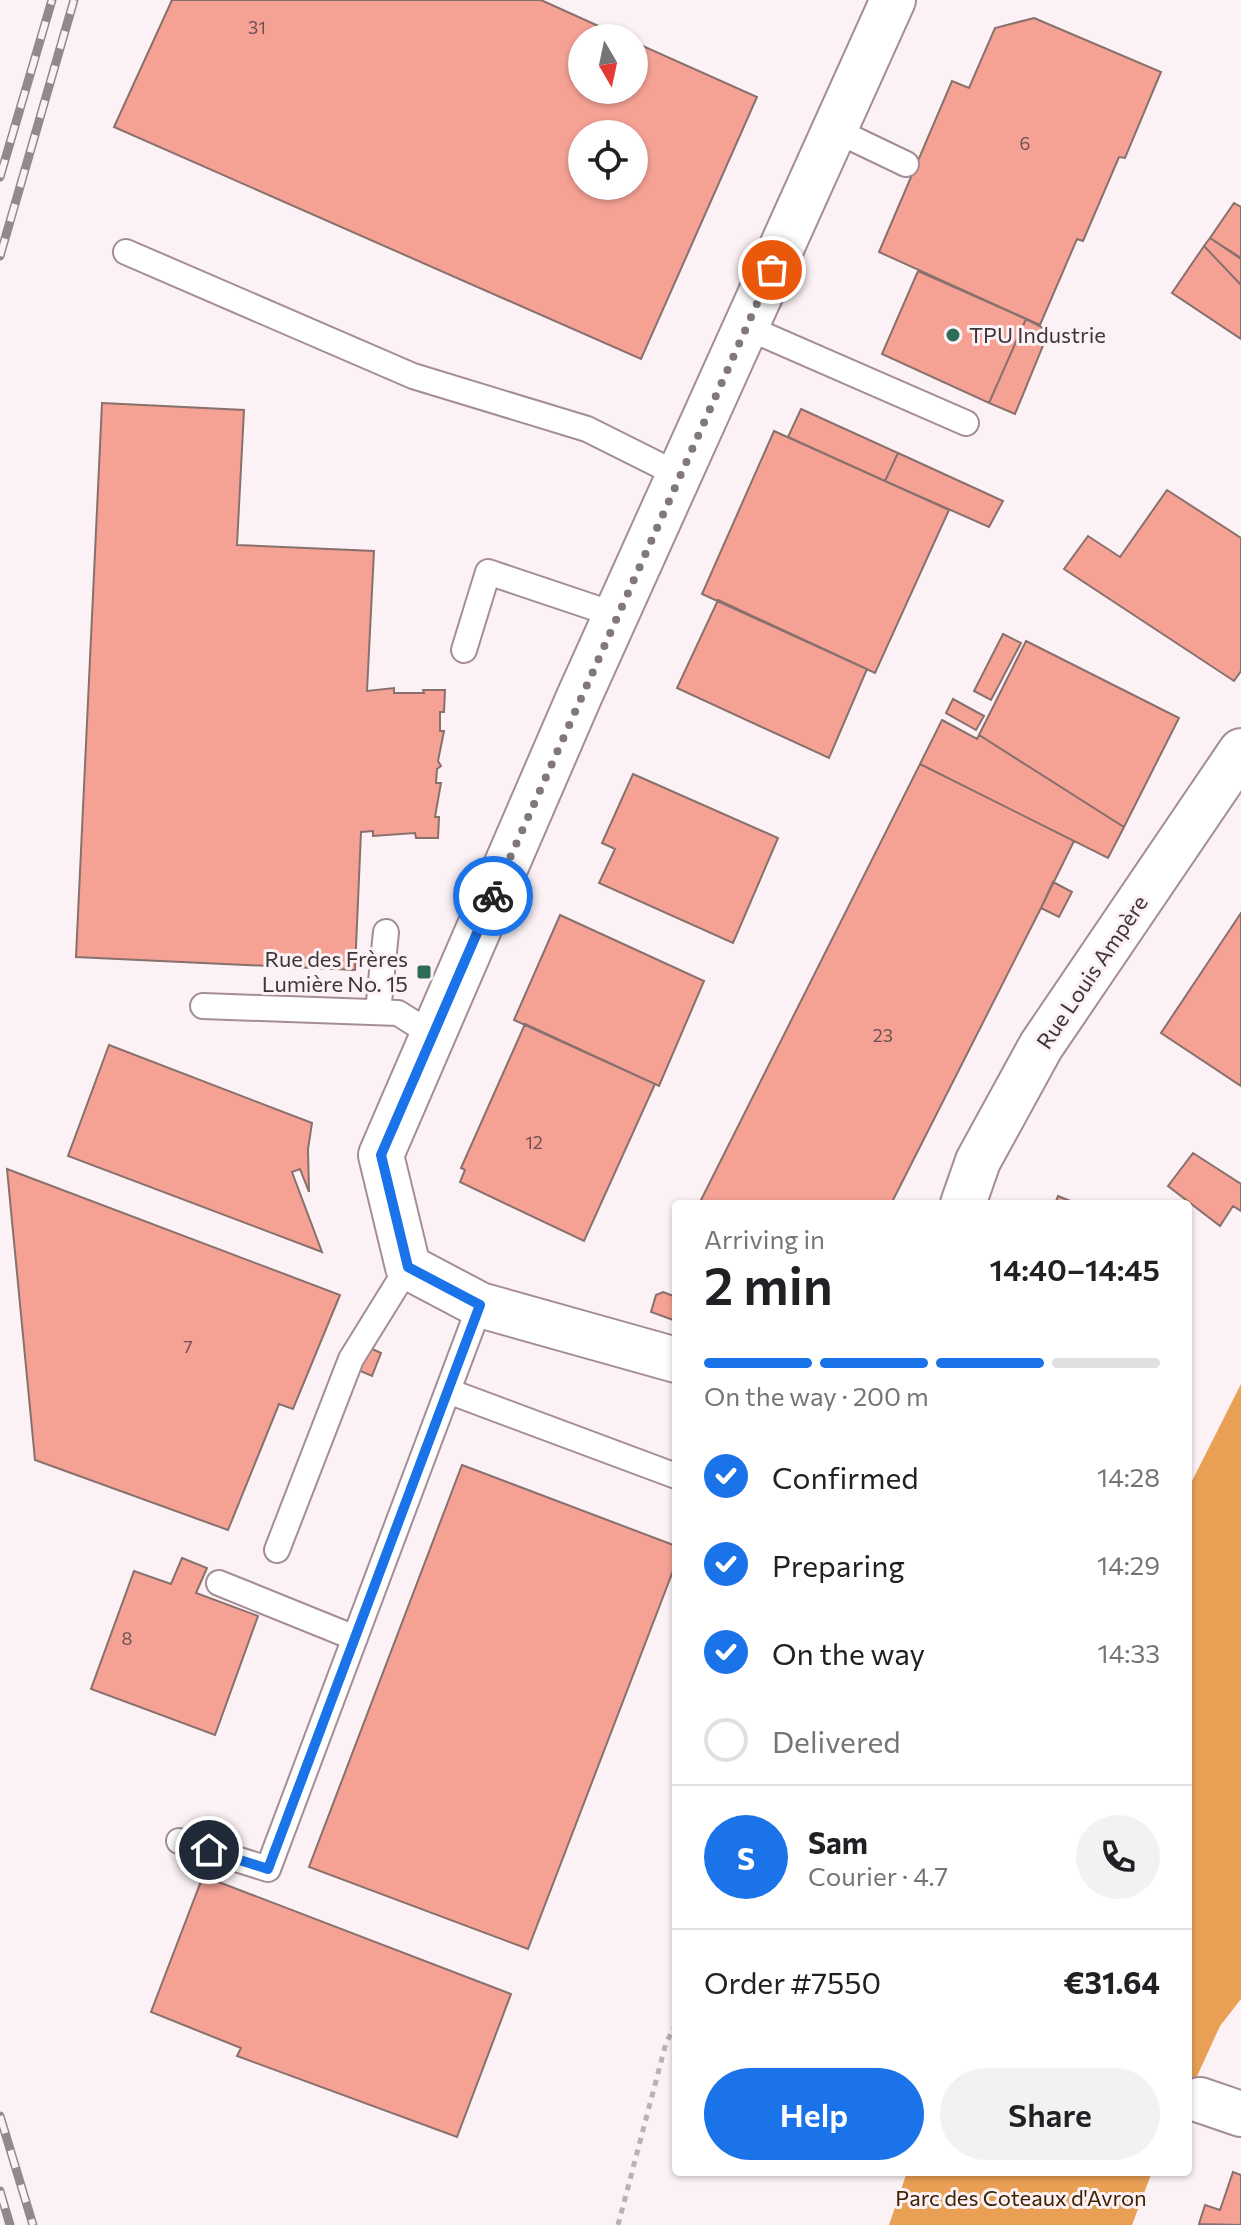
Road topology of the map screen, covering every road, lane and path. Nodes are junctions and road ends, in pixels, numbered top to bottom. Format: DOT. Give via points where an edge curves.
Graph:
graph roads {
  1 [pos="893,0"];
  2 [pos="835,130"];
  3 [pos="906,164"];
  4 [pos="126,252"];
  5 [pos="746,327"];
  6 [pos="966,423"];
  7 [pos="679,475"];
  8 [pos="616,615"];
  9 [pos="464,650"];
  10 [pos="1241,751"];
  11 [pos="386,932"];
  12 [pos="203,1006"];
  13 [pos="378,1012"];
  14 [pos="433,1035"];
  15 [pos="964,1200"];
  16 [pos="408,1267"];
  17 [pos="480,1305"];
  18 [pos="672,1359"];
  19 [pos="448,1391"];
  20 [pos="672,1475"];
  21 [pos="277,1550"];
  22 [pos="219,1583"];
  23 [pos="355,1638"];
  24 [pos="179,1841"];
  25 [pos="672,2032"];
  26 [pos="1200,2100"];
  27 [pos="1241,2114"];
  28 [pos="618,2225"];
  1 -- 2 [label="street"];
  2 -- 3 [label="lane"];
  2 -- 5 [label="street"];
  4 -- 7 [label="lane" via="413,376 587,429"];
  5 -- 6 [label="lane"];
  5 -- 7 [label="street"];
  7 -- 8 [label="street"];
  8 -- 9 [label="lane" via="488,572"];
  8 -- 14 [label="street"];
  10 -- 15 [label="street, Rue Louis Ampère" via="1041,1046 978,1161"];
  11 -- 13 [label="lane"];
  12 -- 13 [label="lane"];
  13 -- 14 [label="lane" via="398,1013"];
  14 -- 16 [label="street" via="381,1155"];
  16 -- 17 [label="street"];
  16 -- 21 [label="lane" via="351,1359"];
  17 -- 18 [label="street"];
  17 -- 19 [label="lane"];
  19 -- 20 [label="lane"];
  19 -- 23 [label="lane"];
  22 -- 23 [label="lane"];
  23 -- 24 [label="lane" via="268,1869"];
  25 -- 28 [label="path"];
  26 -- 27 [label="street"];
}
